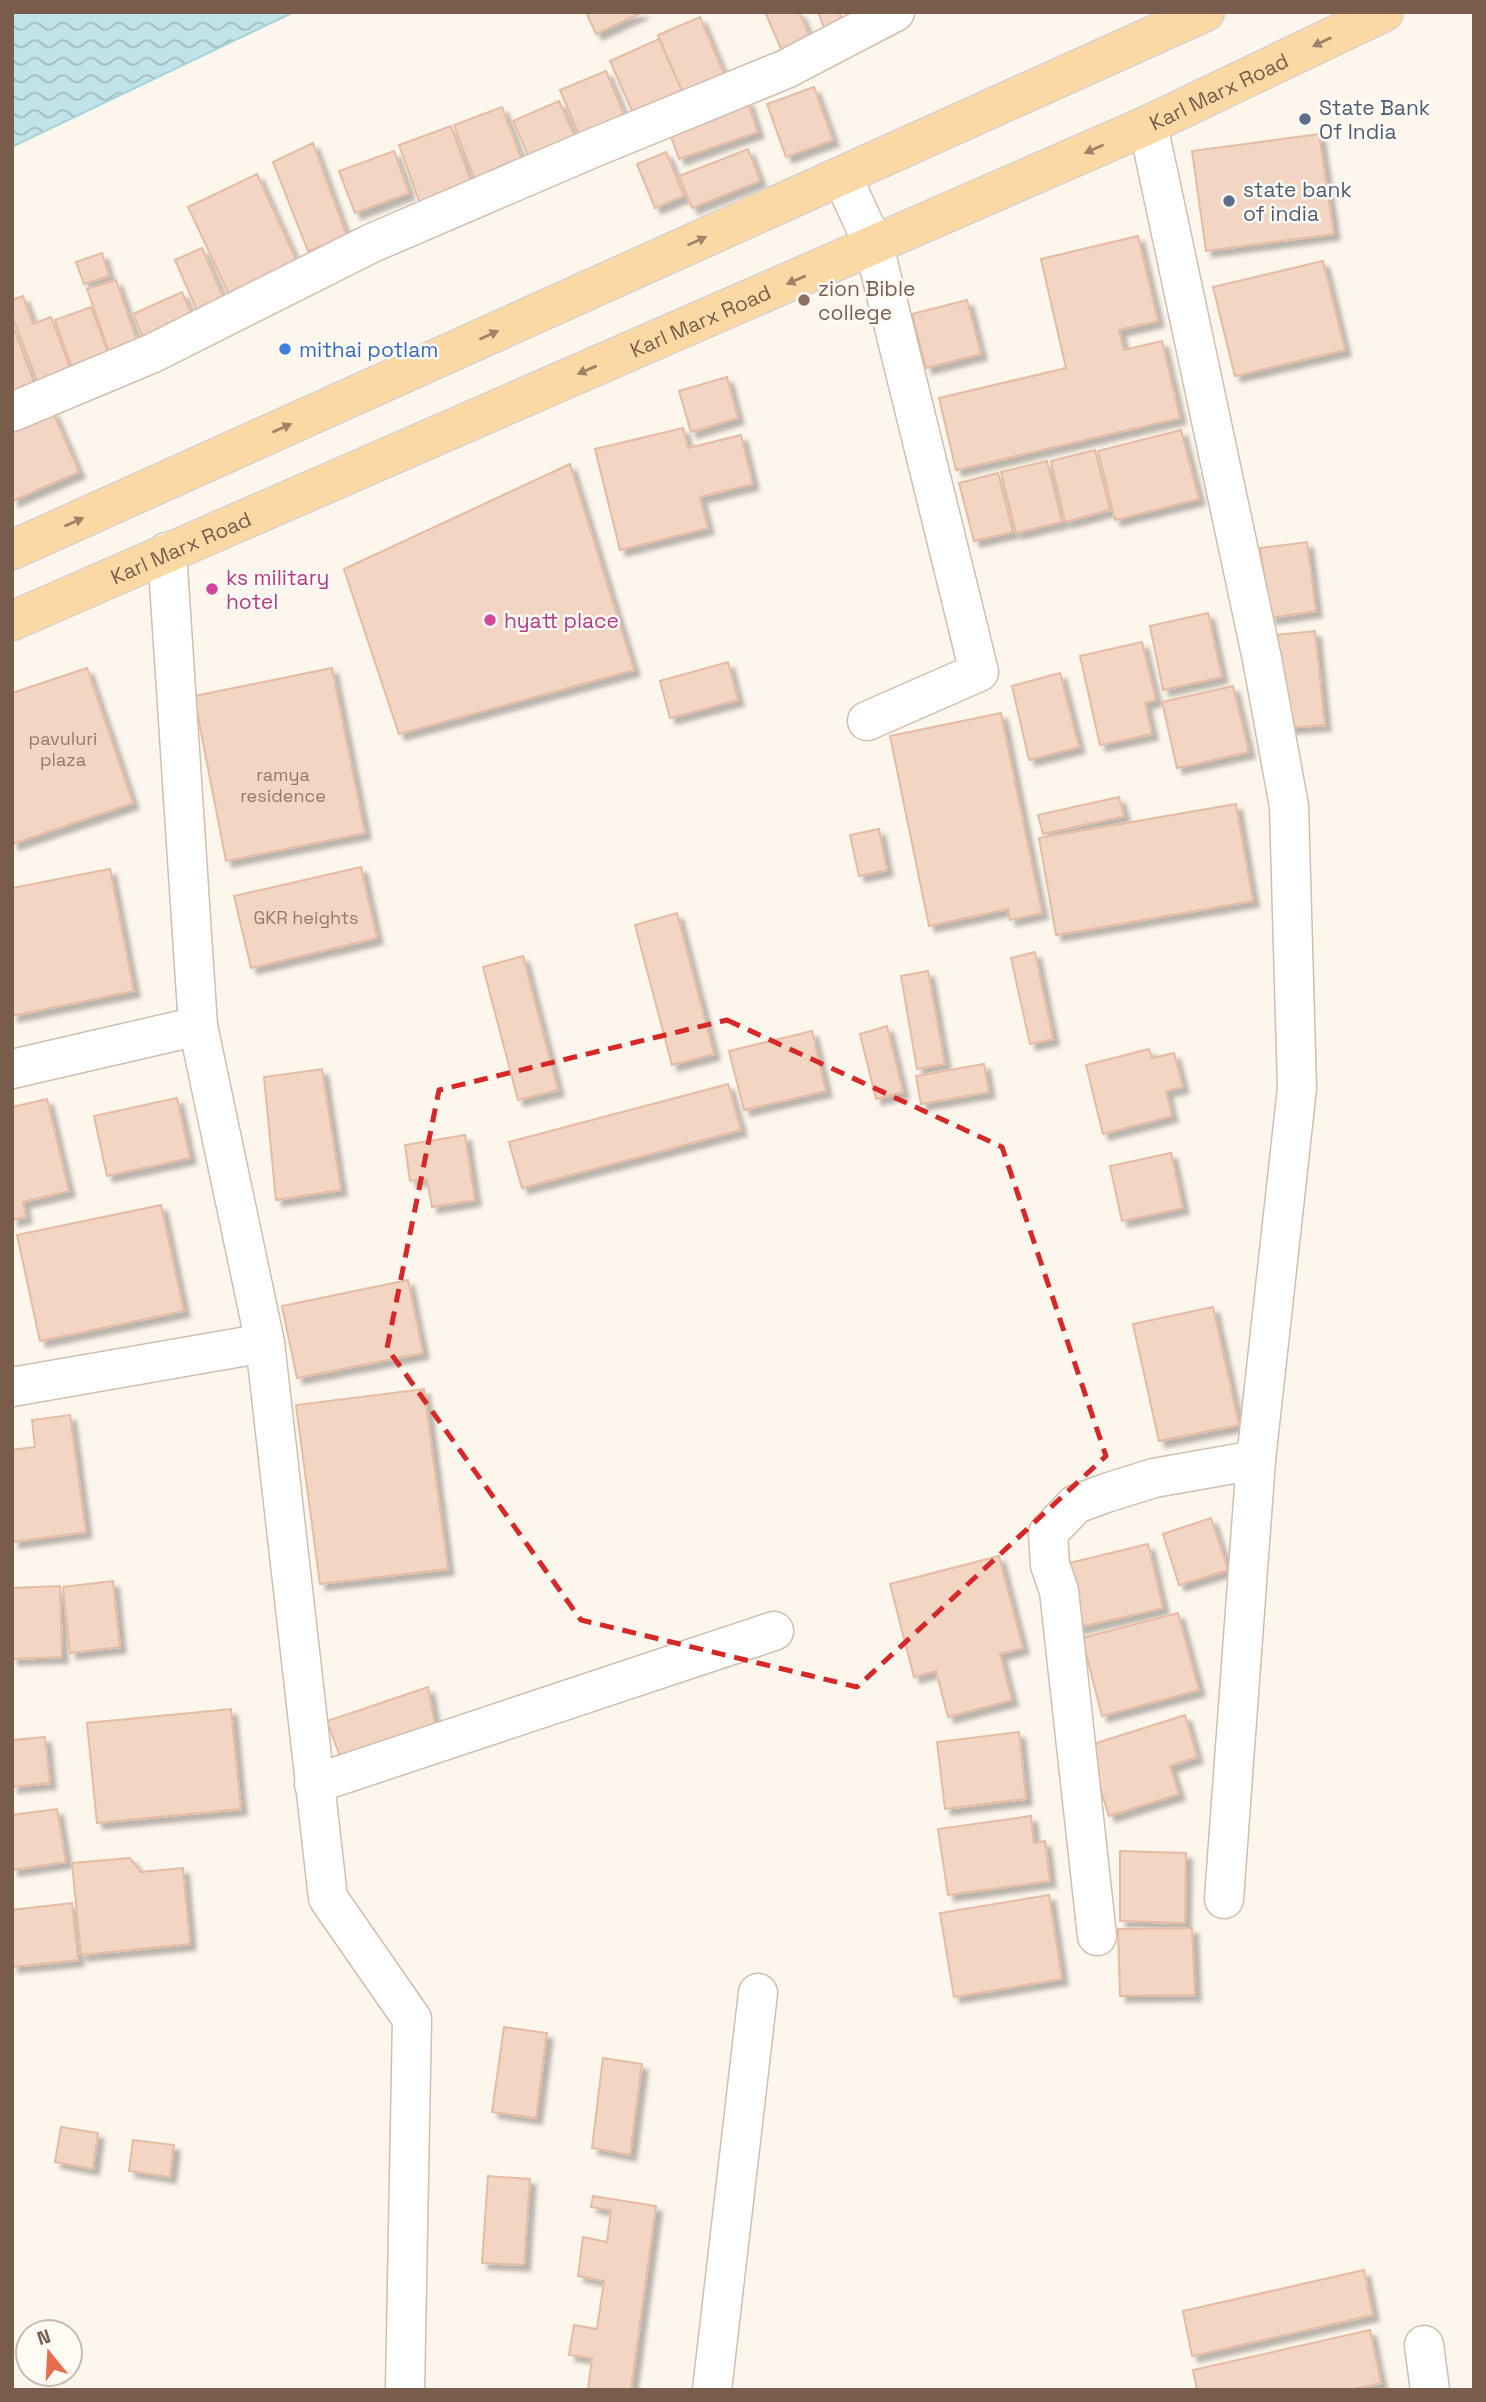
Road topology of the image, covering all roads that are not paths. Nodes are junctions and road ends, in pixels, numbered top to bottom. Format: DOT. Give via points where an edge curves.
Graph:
graph roads {
  1 [pos="895,12"];
  2 [pos="1205,12"];
  3 [pos="1384,12"];
  4 [pos="1148,125"];
  5 [pos="842,176"];
  6 [pos="874,246"];
  7 [pos="12,412"];
  8 [pos="12,550"];
  9 [pos="167,552"];
  10 [pos="12,621"];
  11 [pos="867,721"];
  12 [pos="198,1026"];
  13 [pos="12,1069"];
  14 [pos="265,1343"];
  15 [pos="12,1387"];
  16 [pos="1256,1460"];
  17 [pos="774,1631"];
  18 [pos="314,1784"];
  19 [pos="1224,1899"];
  20 [pos="1097,1936"];
  21 [pos="758,1993"];
  22 [pos="1424,2345"];
  23 [pos="405,2390"];
  24 [pos="712,2390"];
  25 [pos="1430,2390"];
  1 -- 7 [label="street" via="786,69 372,243 153,353"];
  2 -- 5 [label="main road"];
  3 -- 4 [label="main road, Karl Marx Road, one-way"];
  4 -- 6 [label="main road, Karl Marx Road, one-way"];
  4 -- 16 [label="street" via="1289,806 1297,1088"];
  5 -- 6 [label="street"];
  8 -- 5 [label="main road, one-way"];
  6 -- 9 [label="main road, Karl Marx Road, one-way"];
  6 -- 11 [label="street" via="979,672"];
  9 -- 10 [label="main road, Karl Marx Road"];
  9 -- 12 [label="street"];
  12 -- 13 [label="street"];
  12 -- 14 [label="street"];
  14 -- 15 [label="street"];
  14 -- 18 [label="street"];
  16 -- 19 [label="street"];
  16 -- 20 [label="street" via="1154,1478 1106,1493 1076,1504 1048,1533 1050,1564 1059,1591"];
  17 -- 18 [label="street"];
  18 -- 23 [label="street" via="328,1898 412,2019"];
  21 -- 24 [label="street"];
  22 -- 25 [label="street"];
}
